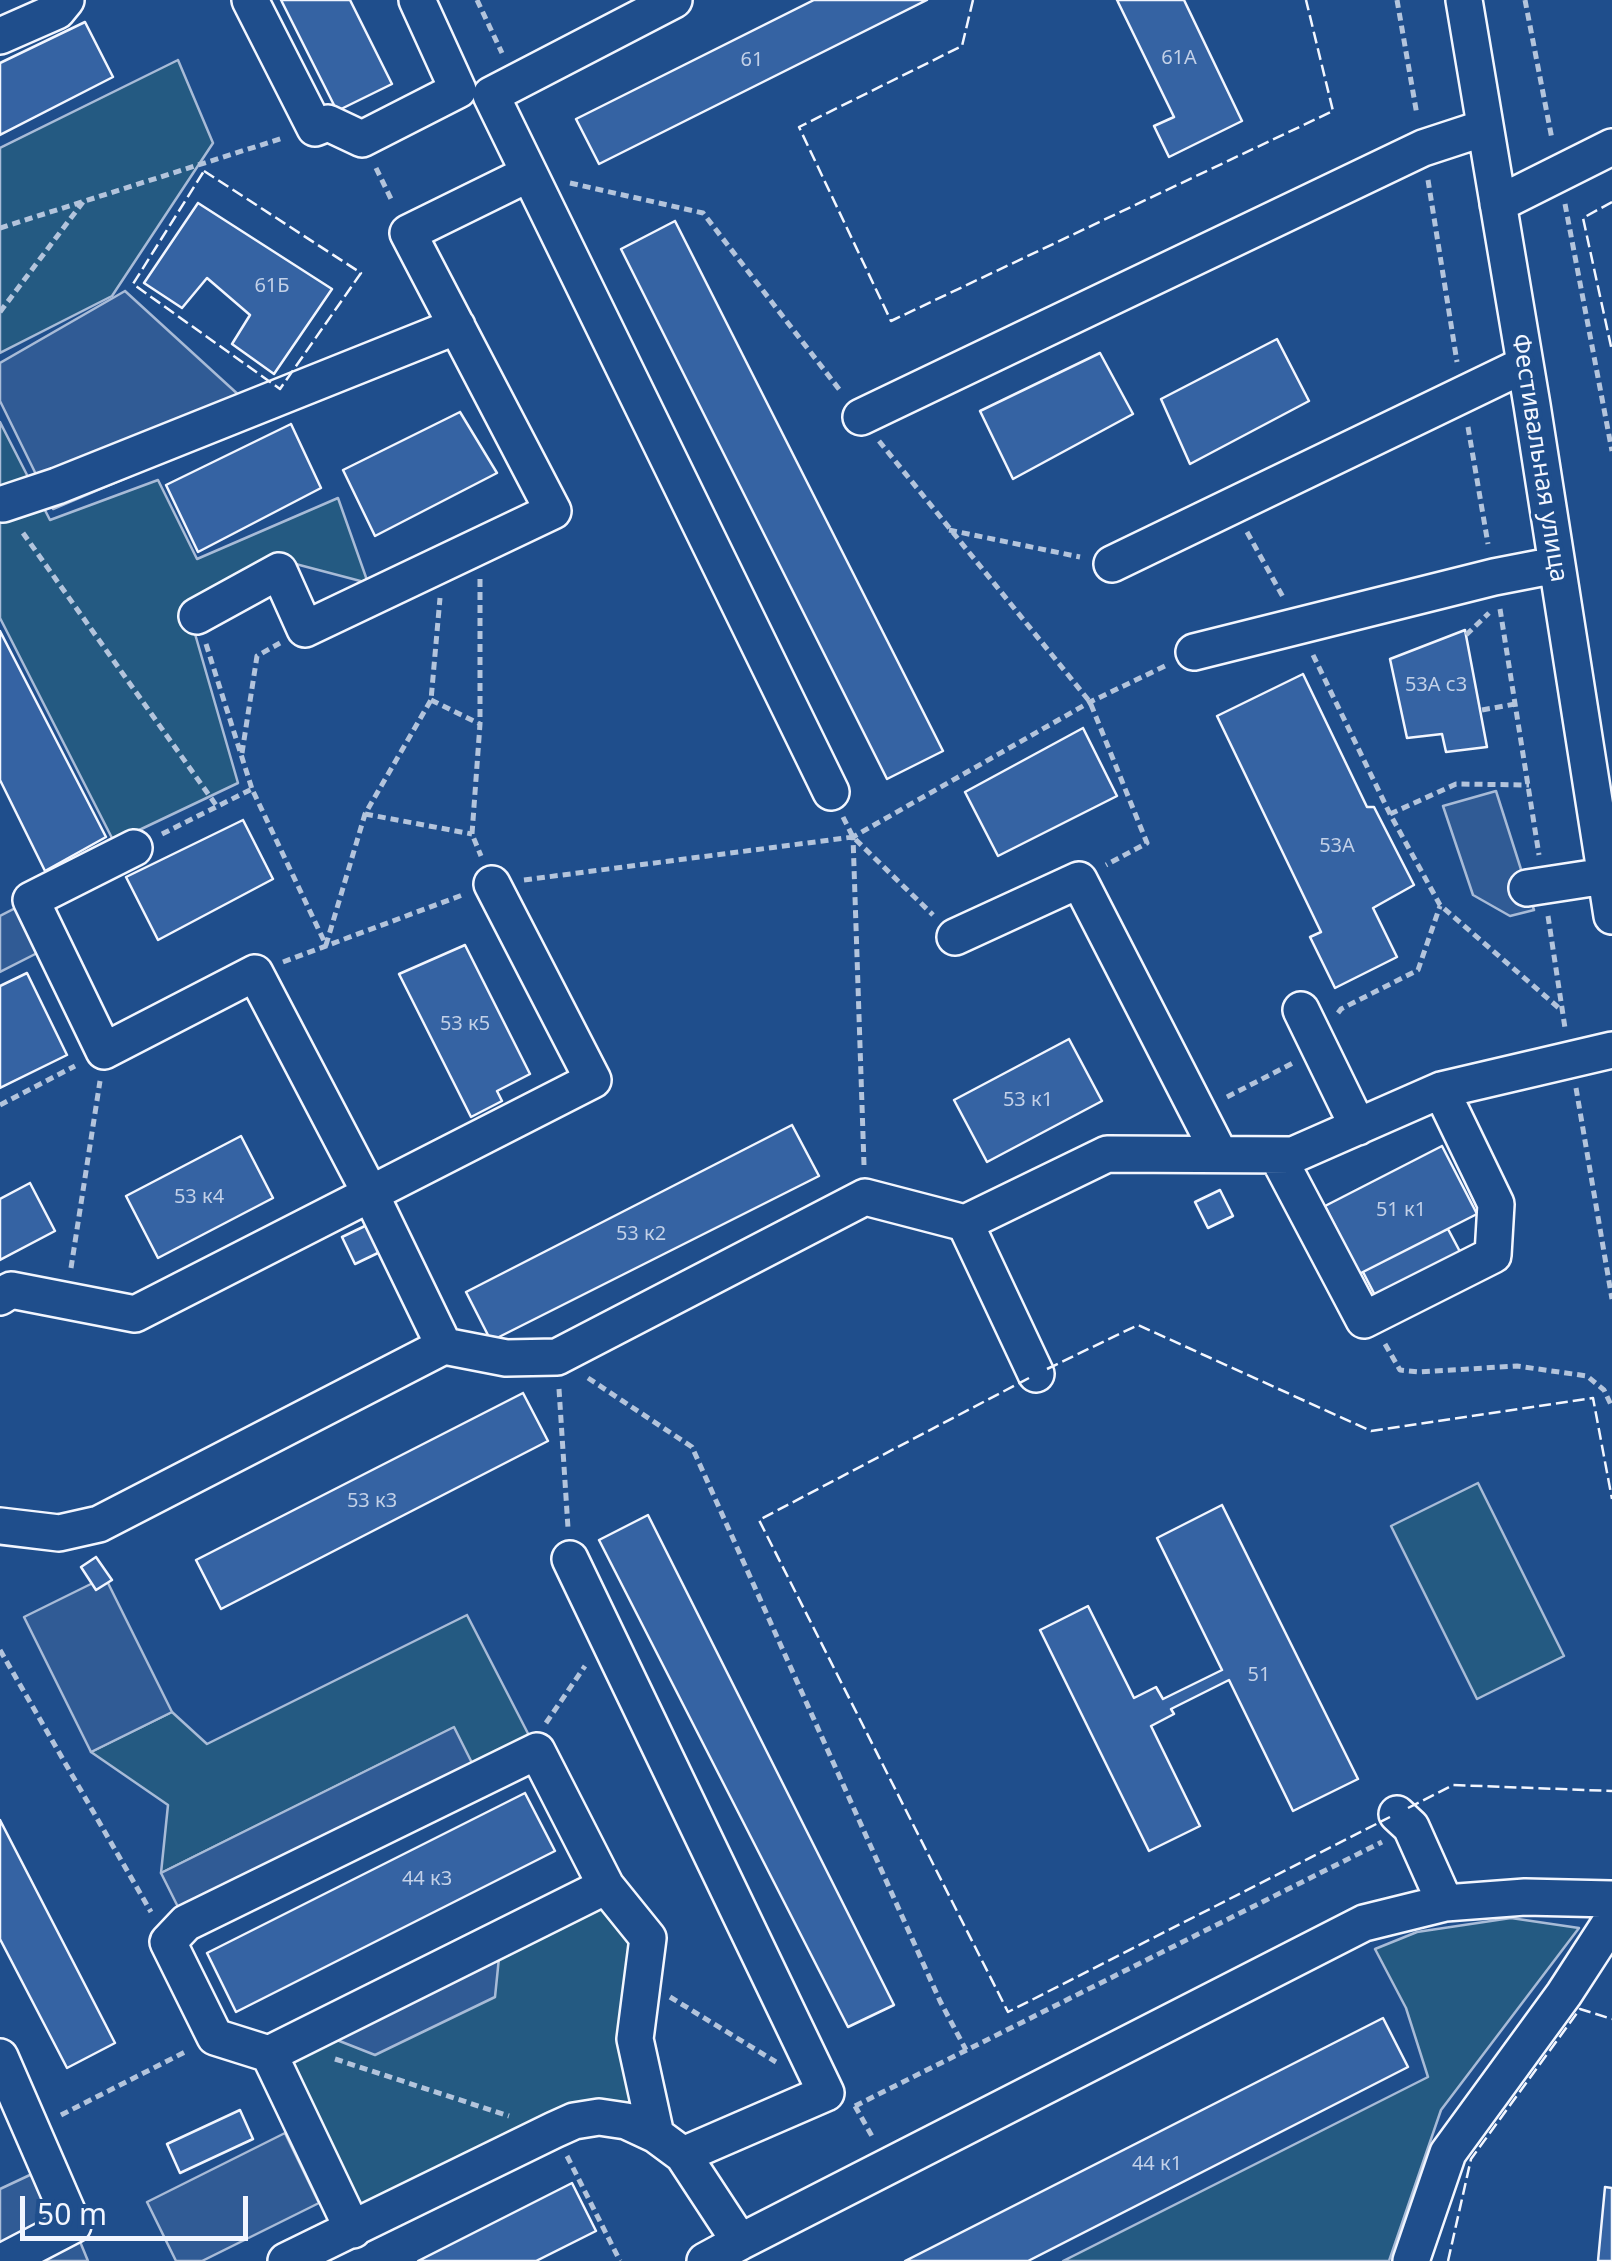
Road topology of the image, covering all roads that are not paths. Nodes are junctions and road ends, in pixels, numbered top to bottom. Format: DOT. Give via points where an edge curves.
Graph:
graph roads {
  1 [pos="66,0"];
  2 [pos="250,0"];
  3 [pos="417,0"];
  4 [pos="674,0"];
  5 [pos="1464,0"];
  6 [pos="0,36"];
  7 [pos="1484,128"];
  8 [pos="1612,147"];
  9 [pos="528,174"];
  10 [pos="1498,204"];
  11 [pos="457,326"];
  12 [pos="1524,365"];
  13 [pos="861,417"];
  14 [pos="3,504"];
  15 [pos="1112,564"];
  16 [pos="1556,566"];
  17 [pos="198,616"];
  18 [pos="1194,652"];
  19 [pos="831,792"];
  20 [pos="1605,832"];
  21 [pos="134,848"];
  22 [pos="1605,876"];
  23 [pos="492,884"];
  24 [pos="1535,888"];
  25 [pos="1612,916"];
  26 [pos="955,937"];
  27 [pos="1302,1010"];
  28 [pos="1612,1050"];
  29 [pos="1441,1090"];
  30 [pos="1358,1126"];
  31 [pos="1219,1153"];
  32 [pos="1278,1157"];
  33 [pos="370,1194"];
  34 [pos="965,1223"];
  35 [pos="0,1297"];
  36 [pos="444,1346"];
  37 [pos="1036,1374"];
  38 [pos="0,1526"];
  39 [pos="570,1559"];
  40 [pos="1404,1820"];
  41 [pos="606,1886"];
  42 [pos="1612,1900"];
  43 [pos="1445,1904"];
  44 [pos="1612,1920"];
  45 [pos="279,2049"];
  46 [pos="0,2058"];
  47 [pos="670,2145"];
  48 [pos="353,2230"];
  49 [pos="740,2242"];
  50 [pos="4,2261"];
  51 [pos="286,2261"];
  52 [pos="704,2261"];
  53 [pos="1411,2261"];
  1 -- 6 [label="street"];
  2 -- 3 [label="street" via="315,128 328,123 362,140 458,90"];
  4 -- 9 [label="street" via="491,95"];
  5 -- 7 [label="street, Фестивальная улица"];
  7 -- 10 [label="street, Фестивальная улица"];
  7 -- 13 [label="street" via="1423,148"];
  8 -- 10 [label="street"];
  9 -- 11 [label="street" via="408,233"];
  9 -- 19 [label="street"];
  10 -- 12 [label="street, Фестивальная улица"];
  11 -- 14 [label="street"];
  11 -- 17 [label="street" via="553,511 305,629 279,571"];
  12 -- 15 [label="street"];
  12 -- 16 [label="street, Фестивальная улица"];
  16 -- 18 [label="street"];
  16 -- 20 [label="street, Фестивальная улица"];
  20 -- 22 [label="street, Фестивальная улица"];
  21 -- 33 [label="street" via="31,900 104,1051 255,973"];
  22 -- 24 [label="street"];
  22 -- 25 [label="street, Фестивальная улица"];
  23 -- 33 [label="street" via="593,1080"];
  26 -- 31 [label="street" via="1079,880"];
  27 -- 30 [label="street"];
  28 -- 29 [label="street"];
  29 -- 30 [label="street"];
  29 -- 32 [label="street" via="1496,1204 1493,1255 1364,1320"];
  30 -- 32 [label="street"];
  31 -- 32 [label="street"];
  31 -- 34 [label="street" via="1107,1154"];
  33 -- 35 [label="street" via="135,1314 12,1290"];
  33 -- 36 [label="street"];
  34 -- 36 [label="street" via="865,1198 556,1356 506,1358"];
  34 -- 37 [label="street"];
  36 -- 38 [label="street" via="100,1524 59,1533"];
  39 -- 47 [label="street" via="826,2093"];
  40 -- 43 [label="street"];
  41 -- 45 [label="street"];
  41 -- 45 [label="street" via="538,1751 186,1923 168,1942 214,2037"];
  41 -- 47 [label="street" via="648,1938 634,2038"];
  42 -- 43 [label="street" via="1525,1897"];
  43 -- 49 [label="street" via="1364,1923"];
  44 -- 53 [label="street" via="1448,2154"];
  45 -- 48 [label="street"];
  46 -- 50 [label="street" via="74,2225"];
  47 -- 48 [label="street" via="626,2121 574,2121"];
  47 -- 49 [label="street"];
  48 -- 51 [label="street"];
  49 -- 52 [label="street"];
}
